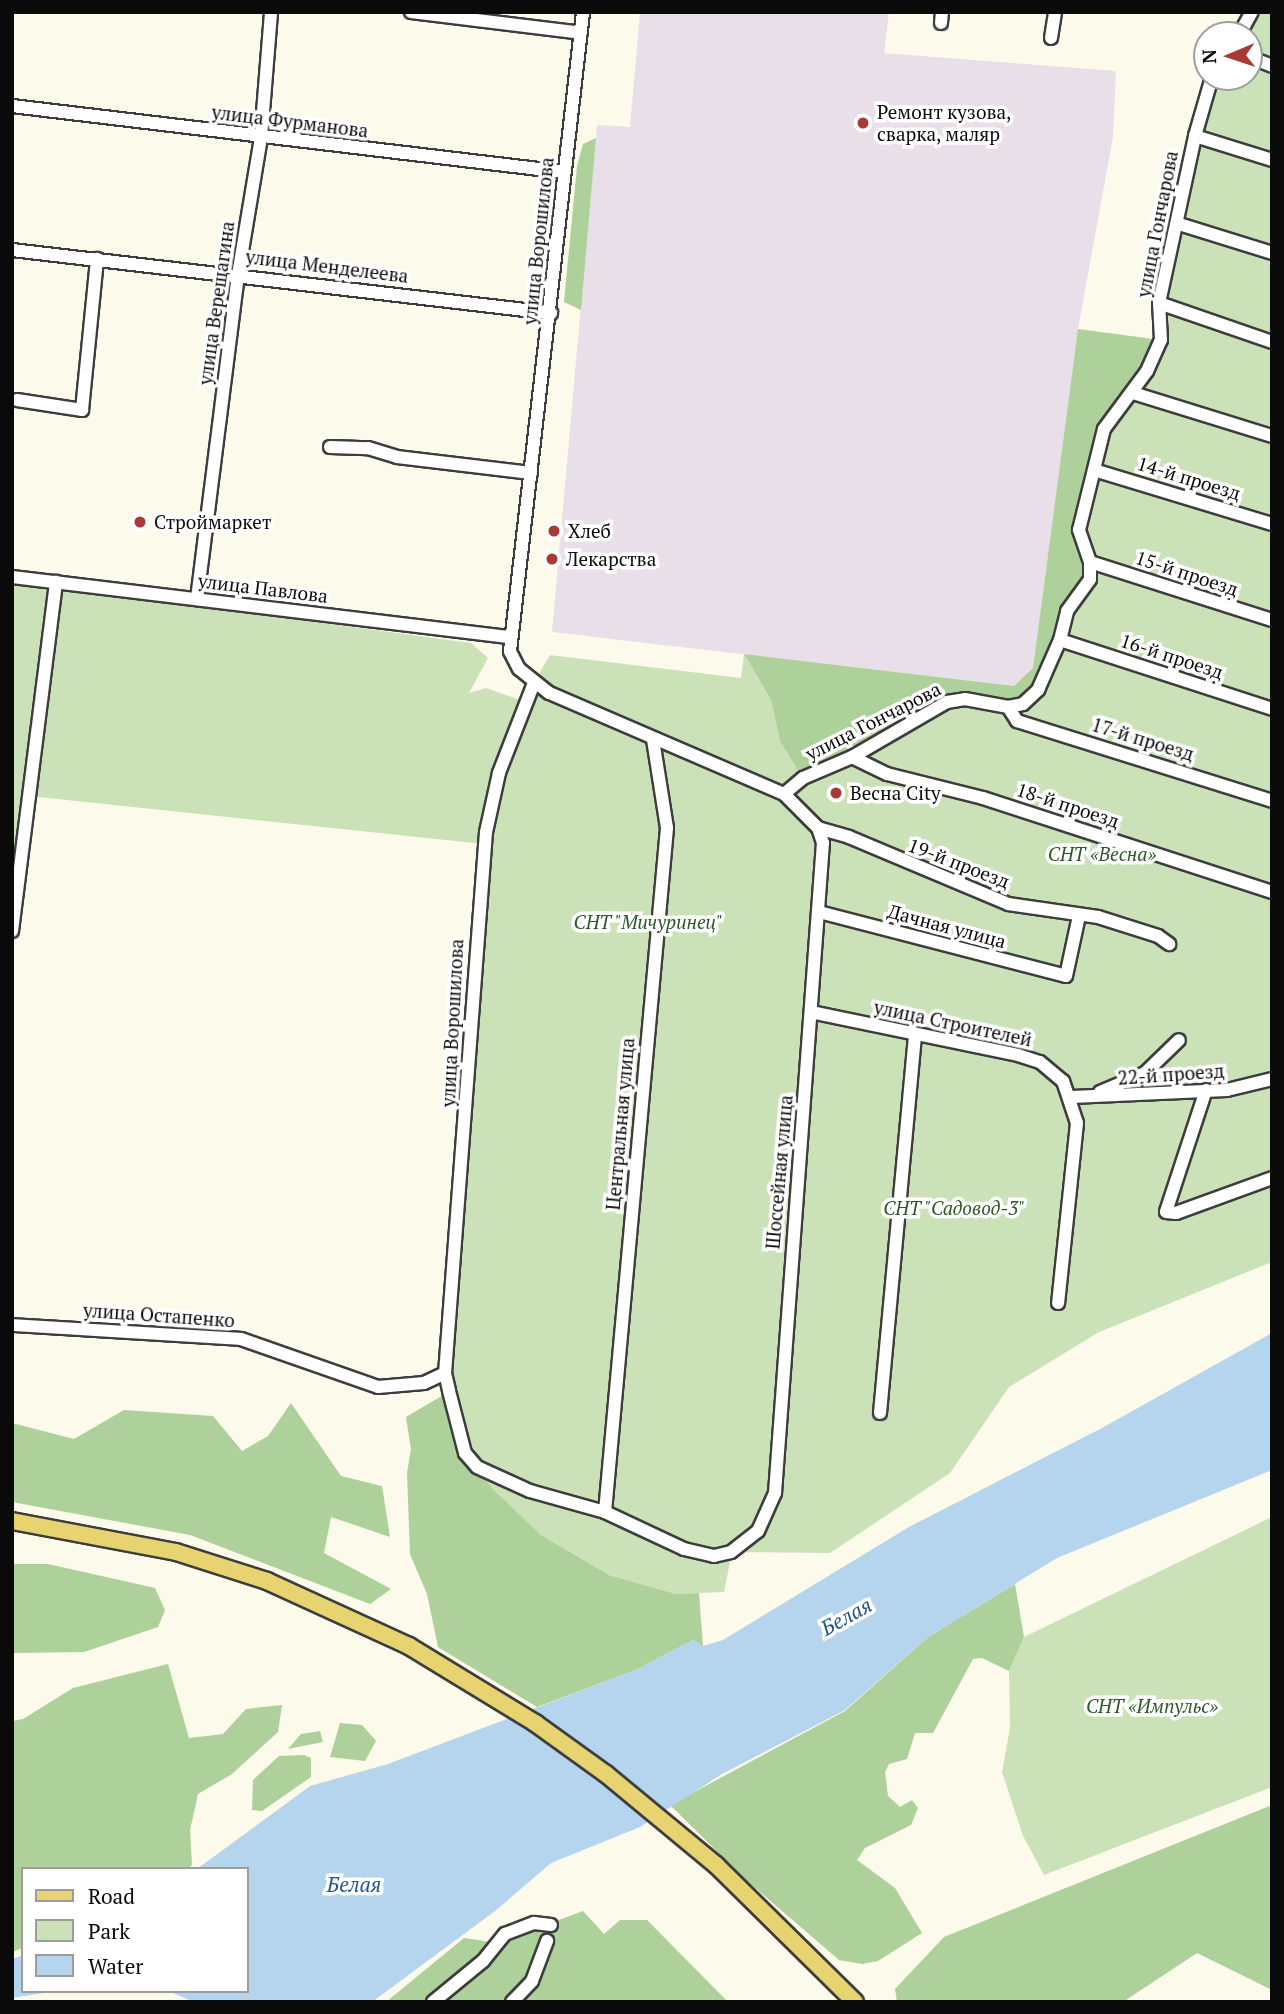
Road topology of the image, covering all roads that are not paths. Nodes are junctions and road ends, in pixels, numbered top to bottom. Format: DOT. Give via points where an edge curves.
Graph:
graph roads {
  1 [pos="271,12"];
  2 [pos="411,12"];
  3 [pos="583,12"];
  4 [pos="1055,12"];
  5 [pos="581,33"];
  6 [pos="1051,37"];
  7 [pos="1208,91"];
  8 [pos="12,106"];
  9 [pos="1195,136"];
  10 [pos="261,137"];
  11 [pos="1272,160"];
  12 [pos="564,172"];
  13 [pos="1179,224"];
  14 [pos="12,250"];
  15 [pos="1272,253"];
  16 [pos="97,260"];
  17 [pos="238,275"];
  18 [pos="1159,303"];
  19 [pos="551,313"];
  20 [pos="1272,342"];
  21 [pos="1133,393"];
  22 [pos="17,400"];
  23 [pos="1272,436"];
  24 [pos="330,447"];
  25 [pos="1094,470"];
  26 [pos="531,473"];
  27 [pos="1272,524"];
  28 [pos="1090,562"];
  29 [pos="12,577"];
  30 [pos="56,582"];
  31 [pos="197,599"];
  32 [pos="1272,620"];
  33 [pos="508,637"];
  34 [pos="1060,640"];
  35 [pos="534,683"];
  36 [pos="1008,707"];
  37 [pos="1272,709"];
  38 [pos="653,740"];
  39 [pos="852,757"];
  40 [pos="784,794"];
  41 [pos="1272,801"];
  42 [pos="818,828"];
  43 [pos="1272,892"];
  44 [pos="819,912"];
  45 [pos="1079,916"];
  46 [pos="12,931"];
  47 [pos="1169,944"];
  48 [pos="811,1012"];
  49 [pos="915,1034"];
  50 [pos="1179,1040"];
  51 [pos="1272,1079"];
  52 [pos="1206,1090"];
  53 [pos="1072,1097"];
  54 [pos="1272,1178"];
  55 [pos="1058,1303"];
  56 [pos="12,1325"];
  57 [pos="445,1373"];
  58 [pos="880,1413"];
  59 [pos="606,1512"];
  60 [pos="12,1521"];
  61 [pos="731,1552"];
  62 [pos="551,1925"];
  63 [pos="547,1941"];
  64 [pos="433,2002"];
  65 [pos="512,2002"];
  66 [pos="855,2002"];
  1 -- 10 [label="street, улица Верещагина"];
  2 -- 5 [label="street"];
  3 -- 5 [label="street, улица Ворошилова"];
  4 -- 6 [label="street"];
  5 -- 12 [label="street, улица Ворошилова"];
  7 -- 9 [label="street, улица Гончарова"];
  8 -- 10 [label="street, улица Фурманова"];
  9 -- 11 [label="street"];
  9 -- 13 [label="street, улица Гончарова"];
  10 -- 12 [label="street, улица Фурманова"];
  10 -- 17 [label="street, улица Верещагина"];
  12 -- 19 [label="street, улица Ворошилова"];
  13 -- 15 [label="street"];
  13 -- 18 [label="street, улица Гончарова"];
  14 -- 16 [label="street, улица Менделеева"];
  16 -- 17 [label="street, улица Менделеева"];
  16 -- 22 [label="street" via="82,410"];
  17 -- 19 [label="street, улица Менделеева"];
  17 -- 31 [label="street, улица Верещагина"];
  18 -- 20 [label="street"];
  18 -- 21 [label="street, улица Гончарова" via="1161,340"];
  19 -- 26 [label="street, улица Ворошилова"];
  21 -- 23 [label="street"];
  21 -- 25 [label="street, улица Гончарова" via="1104,429"];
  24 -- 26 [label="street" via="368,448 397,457"];
  25 -- 27 [label="street, 14-й проезд"];
  25 -- 28 [label="street, улица Гончарова" via="1079,530"];
  26 -- 33 [label="street, улица Ворошилова"];
  28 -- 32 [label="street, 15-й проезд"];
  28 -- 34 [label="street" via="1090,579 1067,611"];
  29 -- 30 [label="street, улица Павлова"];
  30 -- 31 [label="street, улица Павлова"];
  30 -- 46 [label="street"];
  31 -- 33 [label="street, улица Павлова"];
  33 -- 35 [label="street" via="514,660"];
  34 -- 36 [label="street" via="1038,690 1023,704"];
  34 -- 37 [label="street, 16-й проезд"];
  35 -- 38 [label="street"];
  35 -- 57 [label="street, улица Ворошилова" via="499,774 486,832"];
  36 -- 39 [label="street, улица Гончарова" via="965,699 947,702"];
  36 -- 41 [label="street, 17-й проезд" via="1017,721"];
  38 -- 40 [label="street"];
  38 -- 59 [label="street, Центральная улица" via="667,828"];
  39 -- 40 [label="street, улица Гончарова" via="803,778"];
  39 -- 43 [label="street, 18-й проезд" via="887,774 983,798"];
  40 -- 42 [label="street"];
  42 -- 44 [label="street, Шоссейная улица" via="824,866"];
  42 -- 45 [label="street, 19-й проезд" via="849,836 1008,904 1049,907"];
  44 -- 45 [label="street, Дачная улица" via="1066,976"];
  44 -- 48 [label="street, Шоссейная улица"];
  45 -- 47 [label="street, 19-й проезд" via="1113,921"];
  48 -- 49 [label="street, улица Строителей"];
  48 -- 61 [label="street, Шоссейная улица" via="775,1493 758,1531"];
  49 -- 53 [label="street, улица Строителей" via="1040,1062 1063,1081"];
  49 -- 58 [label="street"];
  50 -- 53 [label="street" via="1128,1082"];
  51 -- 52 [label="street, 22-й проезд"];
  52 -- 53 [label="street, 22-й проезд" via="1095,1100"];
  52 -- 54 [label="street" via="1166,1212 1177,1213"];
  53 -- 55 [label="street" via="1075,1153"];
  56 -- 57 [label="street, улица Остапенко" via="241,1339 378,1387 424,1383"];
  57 -- 59 [label="street, улица Ворошилова" via="465,1452 477,1467 530,1492"];
  59 -- 61 [label="street, улица Ворошилова" via="684,1549 713,1556"];
  60 -- 66 [label="main road" via="176,1552 267,1581 410,1646 576,1752 716,1865"];
  62 -- 64 [label="street" via="534,1923 505,1934 483,1961"];
  63 -- 65 [label="street" via="532,1981"];
}
